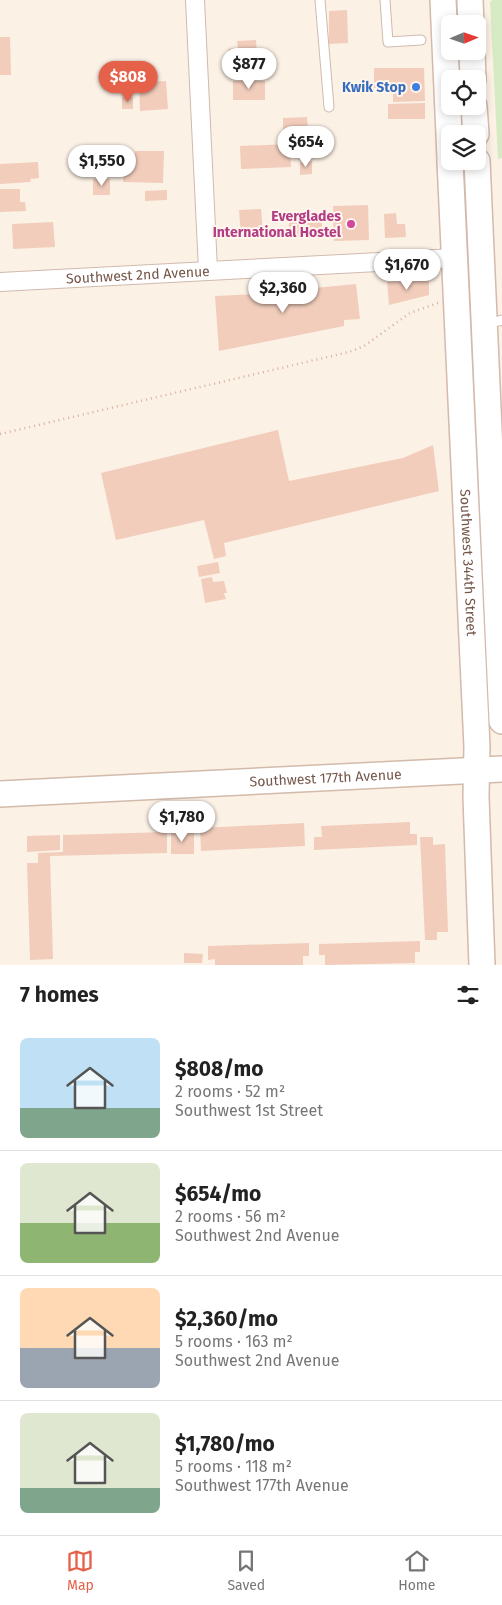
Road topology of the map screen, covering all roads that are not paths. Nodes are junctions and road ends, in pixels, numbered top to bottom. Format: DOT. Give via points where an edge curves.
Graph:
graph roads {
  1 [pos="195,0"];
  2 [pos="320,0"];
  3 [pos="385,0"];
  4 [pos="443,0"];
  5 [pos="470,0"];
  6 [pos="471,15"];
  7 [pos="421,40"];
  8 [pos="330,107"];
  9 [pos="449,125"];
  10 [pos="450,170"];
  11 [pos="477,170"];
  12 [pos="455,258"];
  13 [pos="208,270"];
  14 [pos="0,282"];
  15 [pos="477,326"];
  16 [pos="497,511"];
  17 [pos="500,631"];
  18 [pos="502,707"];
  19 [pos="502,769"];
  20 [pos="476,770"];
  21 [pos="0,794"];
  22 [pos="482,965"];
  1 -- 13 [label="street"];
  2 -- 8 [label="lane"];
  3 -- 7 [label="lane" via="388,42"];
  4 -- 9 [label="main road"];
  5 -- 6 [label="main road"];
  10 -- 12 [label="main road, Southwest 344th Street"];
  11 -- 15 [label="main road, Southwest 344th Street"];
  12 -- 13 [label="street, Southwest 2nd Avenue"];
  12 -- 15 [label="main road, Southwest 344th Street"];
  13 -- 14 [label="street, Southwest 2nd Avenue"];
  15 -- 16 [label="main road, Southwest 344th Street"];
  15 -- 20 [label="main road, Southwest 344th Street"];
  16 -- 17 [label="main road, Southwest 344th Street"];
  17 -- 18 [label="main road, Southwest 344th Street"];
  19 -- 20 [label="main road, Southwest 177th Avenue"];
  20 -- 21 [label="main road, Southwest 177th Avenue"];
  20 -- 22 [label="main road, Southwest 344th Street"];
}
